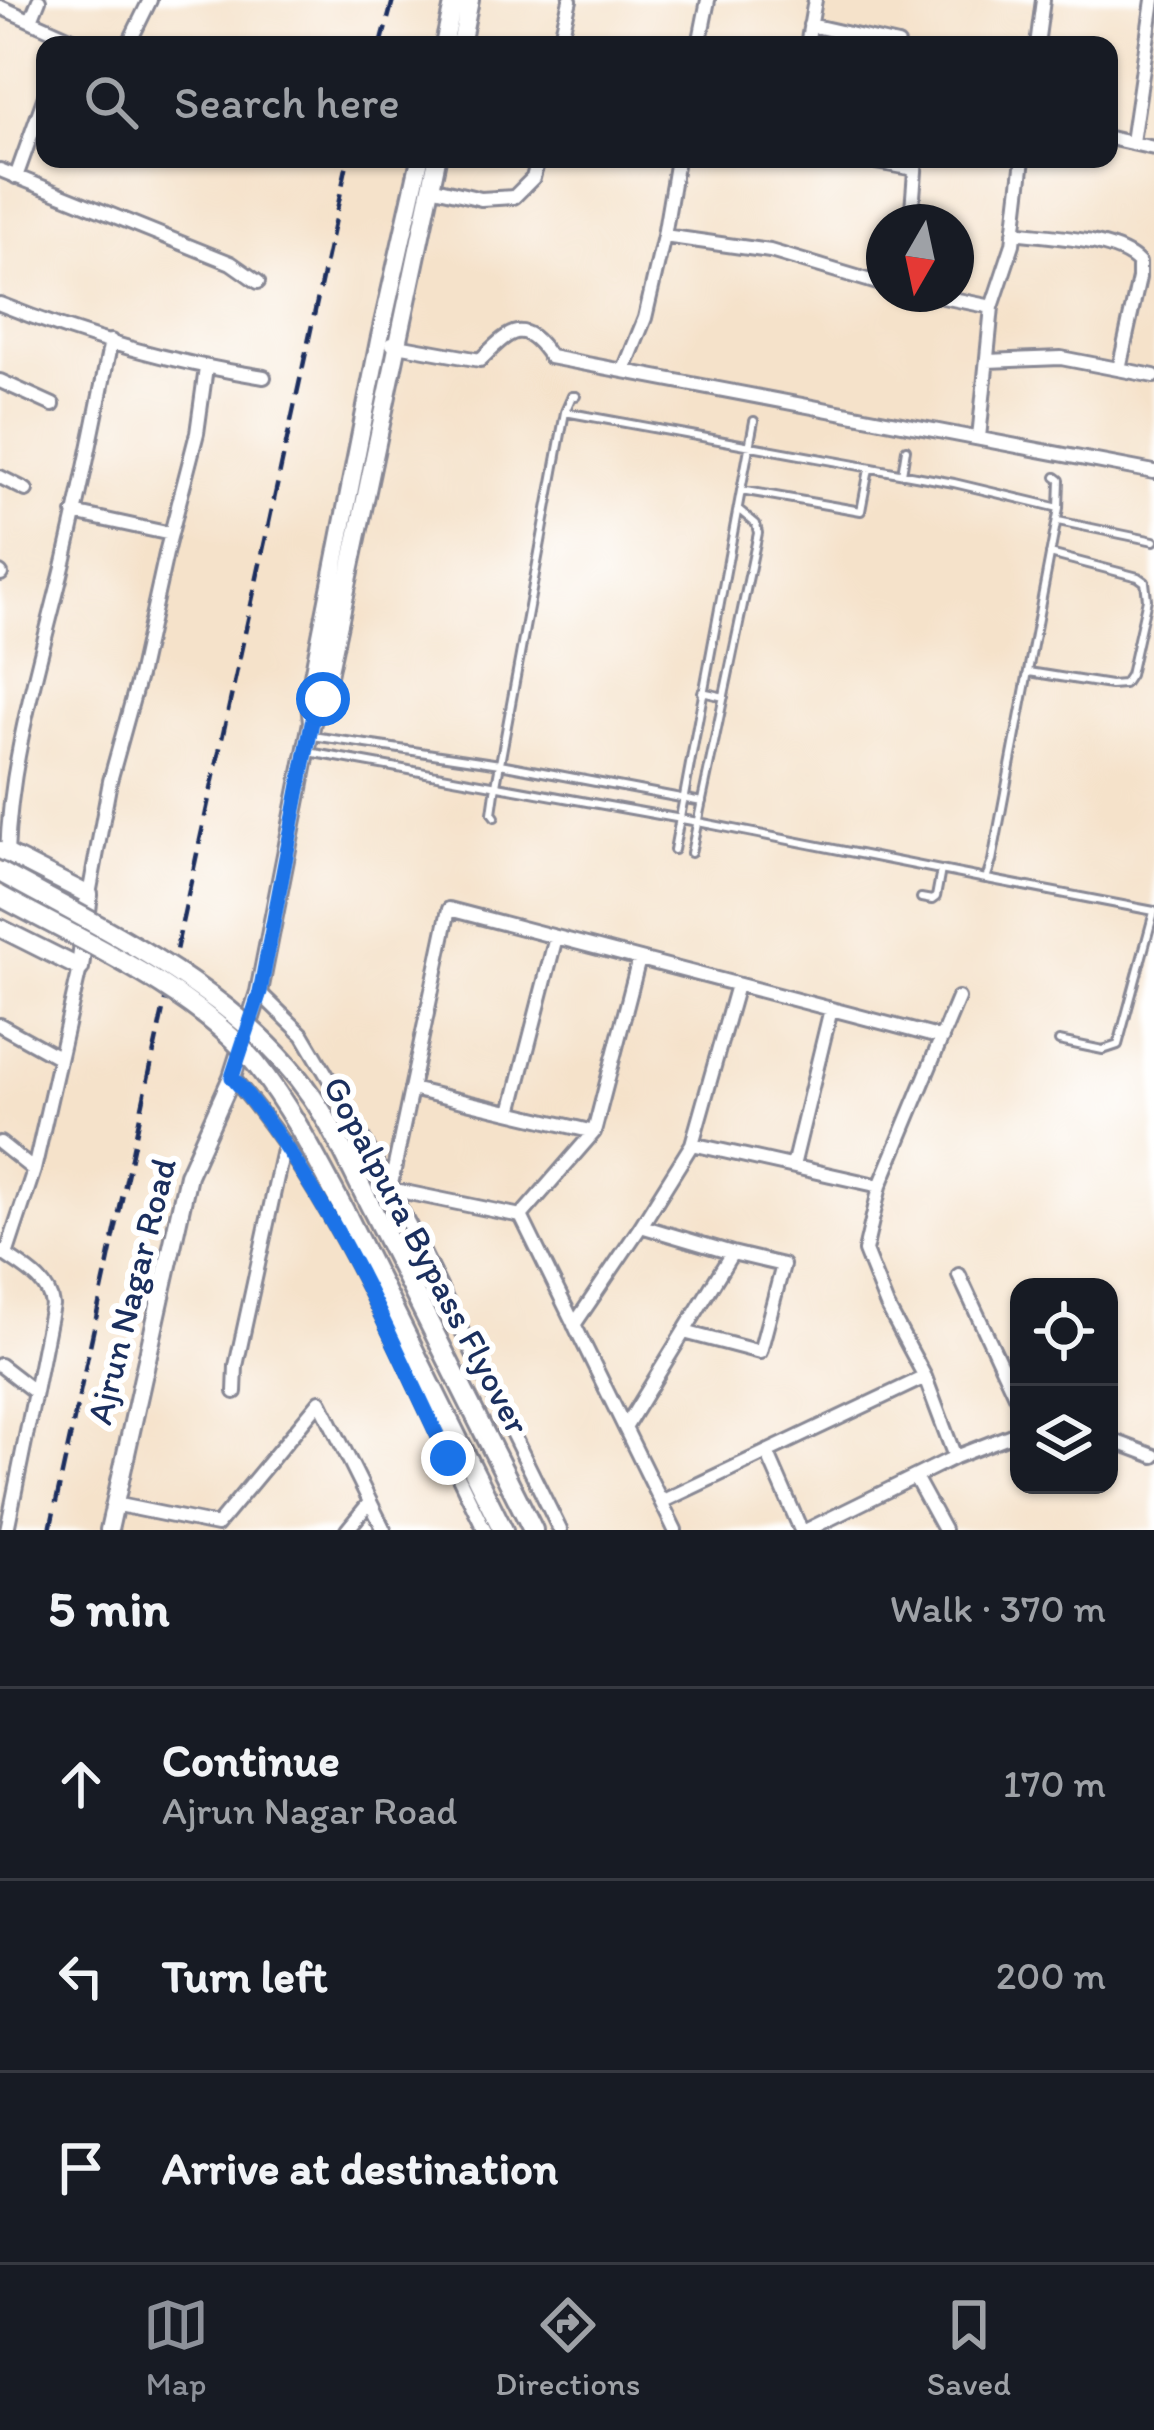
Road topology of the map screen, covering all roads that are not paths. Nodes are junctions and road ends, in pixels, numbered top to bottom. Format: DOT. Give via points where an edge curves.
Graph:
graph roads {
  1 [pos="38,0"];
  2 [pos="151,0"];
  3 [pos="454,0"];
  4 [pos="470,0"];
  5 [pos="570,0"];
  6 [pos="708,0"];
  7 [pos="815,0"];
  8 [pos="1043,0"];
  9 [pos="1153,0"];
  10 [pos="0,7"];
  11 [pos="31,20"];
  12 [pos="810,25"];
  13 [pos="58,36"];
  14 [pos="133,36"];
  15 [pos="446,36"];
  16 [pos="463,36"];
  17 [pos="562,36"];
  18 [pos="701,36"];
  19 [pos="808,36"];
  20 [pos="858,36"];
  21 [pos="1038,36"];
  22 [pos="1149,77"];
  23 [pos="36,121"];
  24 [pos="1118,140"];
  25 [pos="1132,142"];
  26 [pos="1154,148"];
  27 [pos="418,168"];
  28 [pos="434,168"];
  29 [pos="536,168"];
  30 [pos="675,168"];
  31 [pos="916,168"];
  32 [pos="1022,168"];
  33 [pos="0,170"];
  34 [pos="16,176"];
  35 [pos="430,187"];
  36 [pos="912,204"];
  37 [pos="1014,232"];
  38 [pos="664,236"];
  39 [pos="866,280"];
  40 [pos="258,282"];
  41 [pos="974,303"];
  42 [pos="992,307"];
  43 [pos="2,309"];
  44 [pos="111,341"];
  45 [pos="388,343"];
  46 [pos="987,361"];
  47 [pos="206,368"];
  48 [pos="1119,369"];
  49 [pos="624,370"];
  50 [pos="1154,376"];
  51 [pos="264,377"];
  52 [pos="0,381"];
  53 [pos="576,395"];
  54 [pos="53,405"];
  55 [pos="565,412"];
  56 [pos="754,421"];
  57 [pos="979,438"];
  58 [pos="748,446"];
  59 [pos="906,449"];
  60 [pos="869,468"];
  61 [pos="1154,472"];
  62 [pos="902,474"];
  63 [pos="0,477"];
  64 [pos="1056,478"];
  65 [pos="26,490"];
  66 [pos="741,490"];
  67 [pos="1059,508"];
  68 [pos="738,509"];
  69 [pos="74,512"];
  70 [pos="1056,521"];
  71 [pos="171,534"];
  72 [pos="1154,541"];
  73 [pos="1050,554"];
  74 [pos="1028,672"];
  75 [pos="702,692"];
  76 [pos="724,697"];
  77 [pos="309,736"];
  78 [pos="500,764"];
  79 [pos="496,785"];
  80 [pos="684,799"];
  81 [pos="701,802"];
  82 [pos="495,817"];
  83 [pos="680,819"];
  84 [pos="698,822"];
  85 [pos="674,850"];
  86 [pos="692,853"];
  87 [pos="2,863"];
  88 [pos="941,870"];
  89 [pos="986,879"];
  90 [pos="89,895"];
  91 [pos="0,896"];
  92 [pos="921,898"];
  93 [pos="1154,912"];
  94 [pos="0,928"];
  95 [pos="556,937"];
  96 [pos="639,959"];
  97 [pos="80,968"];
  98 [pos="737,985"];
  99 [pos="260,992"];
  100 [pos="958,998"];
  101 [pos="831,1009"];
  102 [pos="0,1025"];
  103 [pos="942,1038"];
  104 [pos="1059,1041"];
  105 [pos="58,1058"];
  106 [pos="232,1077"];
  107 [pos="411,1089"];
  108 [pos="511,1112"];
  109 [pos="594,1132"];
  110 [pos="0,1143"];
  111 [pos="692,1144"];
  112 [pos="284,1145"];
  113 [pos="793,1166"];
  114 [pos="34,1170"];
  115 [pos="880,1186"];
  116 [pos="390,1189"];
  117 [pos="521,1216"];
  118 [pos="641,1226"];
  119 [pos="3,1253"];
  120 [pos="732,1253"];
  121 [pos="959,1275"];
  122 [pos="574,1325"];
  123 [pos="684,1332"];
  124 [pos="0,1365"];
  125 [pos="925,1377"];
  126 [pos="1011,1386"];
  127 [pos="34,1392"];
  128 [pos="235,1393"];
  129 [pos="625,1428"];
  130 [pos="1010,1436"];
  131 [pos="1118,1442"];
  132 [pos="767,1452"];
  133 [pos="1154,1456"];
  134 [pos="955,1457"];
  135 [pos="915,1477"];
  136 [pos="370,1502"];
  137 [pos="662,1502"];
  138 [pos="114,1504"];
  139 [pos="7,1530"];
  140 [pos="109,1530"];
  141 [pos="347,1530"];
  142 [pos="384,1530"];
  143 [pos="485,1530"];
  144 [pos="503,1530"];
  145 [pos="533,1530"];
  146 [pos="560,1530"];
  147 [pos="675,1530"];
  148 [pos="804,1530"];
  149 [pos="944,1530"];
  1 -- 11 [label="street"];
  2 -- 14 [label="street"];
  3 -- 15 [label="street"];
  4 -- 16 [label="street"];
  5 -- 17 [label="street"];
  6 -- 18 [label="street"];
  7 -- 12 [label="street"];
  8 -- 21 [label="street"];
  9 -- 22 [label="street"];
  10 -- 11 [label="street"];
  11 -- 13 [label="street"];
  12 -- 19 [label="street"];
  12 -- 20 [label="street"];
  22 -- 25 [label="street"];
  23 -- 34 [label="street"];
  24 -- 25 [label="street"];
  25 -- 26 [label="street"];
  27 -- 45 [label="street, Ajrun Nagar Road"];
  28 -- 35 [label="street, Ajrun Nagar Road"];
  29 -- 35 [label="street" via="514,197"];
  30 -- 38 [label="street"];
  31 -- 36 [label="street"];
  32 -- 37 [label="street"];
  33 -- 34 [label="street"];
  34 -- 40 [label="street" via="231,263"];
  35 -- 45 [label="street, Ajrun Nagar Road"];
  37 -- 42 [label="street"];
  37 -- 48 [label="street" via="1110,247 1139,263"];
  38 -- 39 [label="street" via="770,251"];
  38 -- 49 [label="street"];
  41 -- 42 [label="street"];
  42 -- 46 [label="street"];
  43 -- 44 [label="street"];
  44 -- 47 [label="street"];
  44 -- 69 [label="street"];
  45 -- 49 [label="street" via="480,360 523,331 550,357"];
  45 -- 77 [label="street, Ajrun Nagar Road" via="309,697"];
  46 -- 48 [label="street" via="1060,358"];
  46 -- 57 [label="street"];
  47 -- 51 [label="street"];
  47 -- 71 [label="street"];
  48 -- 50 [label="street"];
  49 -- 57 [label="street"];
  52 -- 54 [label="street"];
  53 -- 55 [label="lane"];
  55 -- 58 [label="lane"];
  55 -- 78 [label="lane"];
  56 -- 58 [label="lane"];
  57 -- 61 [label="street"];
  58 -- 60 [label="lane"];
  58 -- 66 [label="lane"];
  59 -- 62 [label="lane"];
  60 -- 62 [label="lane"];
  60 -- 66 [label="lane" via="861,511"];
  62 -- 67 [label="lane"];
  63 -- 65 [label="street"];
  64 -- 67 [label="lane"];
  66 -- 68 [label="lane"];
  67 -- 70 [label="lane"];
  68 -- 75 [label="lane"];
  68 -- 76 [label="lane" via="758,532"];
  69 -- 71 [label="street"];
  69 -- 87 [label="street" via="22,735"];
  70 -- 72 [label="lane"];
  70 -- 73 [label="lane"];
  71 -- 90 [label="street"];
  73 -- 74 [label="lane"];
  73 -- 74 [label="lane" via="1138,577 1147,599 1124,685"];
  74 -- 89 [label="lane"];
  75 -- 76 [label="lane"];
  75 -- 80 [label="lane"];
  76 -- 81 [label="lane"];
  77 -- 78 [label="lane"];
  77 -- 79 [label="lane"];
  77 -- 99 [label="street, Ajrun Nagar Road"];
  78 -- 79 [label="lane"];
  78 -- 80 [label="lane"];
  79 -- 82 [label="lane"];
  79 -- 83 [label="lane"];
  80 -- 81 [label="lane"];
  80 -- 83 [label="lane"];
  81 -- 84 [label="lane"];
  83 -- 84 [label="lane"];
  83 -- 85 [label="lane"];
  84 -- 86 [label="lane"];
  84 -- 88 [label="lane"];
  87 -- 90 [label="street"];
  87 -- 145 [label="main road, Gopalpura Bypass Flyover, bridge" via="218,999 312,1097"];
  88 -- 89 [label="lane"];
  88 -- 92 [label="lane" via="936,897"];
  89 -- 93 [label="lane"];
  90 -- 97 [label="street"];
  91 -- 144 [label="main road, Gopalpura Bypass Flyover, bridge" via="158,983 254,1062 301,1129"];
  93 -- 104 [label="lane" via="1118,1045 1102,1050"];
  94 -- 97 [label="street"];
  95 -- 96 [label="street"];
  95 -- 107 [label="street" via="449,909"];
  95 -- 108 [label="street"];
  96 -- 98 [label="street"];
  96 -- 109 [label="street"];
  97 -- 105 [label="street"];
  98 -- 101 [label="street"];
  98 -- 111 [label="street"];
  99 -- 106 [label="street, Ajrun Nagar Road"];
  99 -- 116 [label="street" via="303,1035"];
  100 -- 103 [label="street"];
  101 -- 103 [label="street"];
  101 -- 113 [label="street"];
  102 -- 105 [label="street"];
  103 -- 115 [label="street"];
  105 -- 114 [label="street"];
  106 -- 112 [label="street"];
  106 -- 138 [label="street, Ajrun Nagar Road" via="188,1175"];
  107 -- 108 [label="street"];
  107 -- 116 [label="street"];
  108 -- 109 [label="street"];
  109 -- 117 [label="street"];
  110 -- 114 [label="street"];
  111 -- 113 [label="street"];
  111 -- 118 [label="street"];
  112 -- 128 [label="street"];
  112 -- 143 [label="street" via="362,1279"];
  113 -- 115 [label="street"];
  114 -- 119 [label="street"];
  115 -- 125 [label="street" via="865,1251"];
  116 -- 117 [label="street"];
  116 -- 146 [label="street"];
  117 -- 122 [label="street"];
  118 -- 120 [label="street"];
  118 -- 122 [label="street"];
  119 -- 127 [label="street" via="51,1295"];
  120 -- 123 [label="street"];
  120 -- 123 [label="street" via="783,1265 760,1352"];
  121 -- 126 [label="street"];
  122 -- 129 [label="street"];
  123 -- 129 [label="street"];
  124 -- 127 [label="street"];
  125 -- 132 [label="street"];
  125 -- 134 [label="street"];
  127 -- 139 [label="street"];
  129 -- 137 [label="street"];
  130 -- 134 [label="street"];
  131 -- 133 [label="street"];
  132 -- 137 [label="street"];
  132 -- 148 [label="street"];
  134 -- 135 [label="street"];
  135 -- 148 [label="street"];
  135 -- 149 [label="street"];
  136 -- 138 [label="street" via="320,1401 217,1525"];
  136 -- 141 [label="street"];
  136 -- 142 [label="street"];
  137 -- 147 [label="street"];
  138 -- 140 [label="street, Ajrun Nagar Road"];
}
